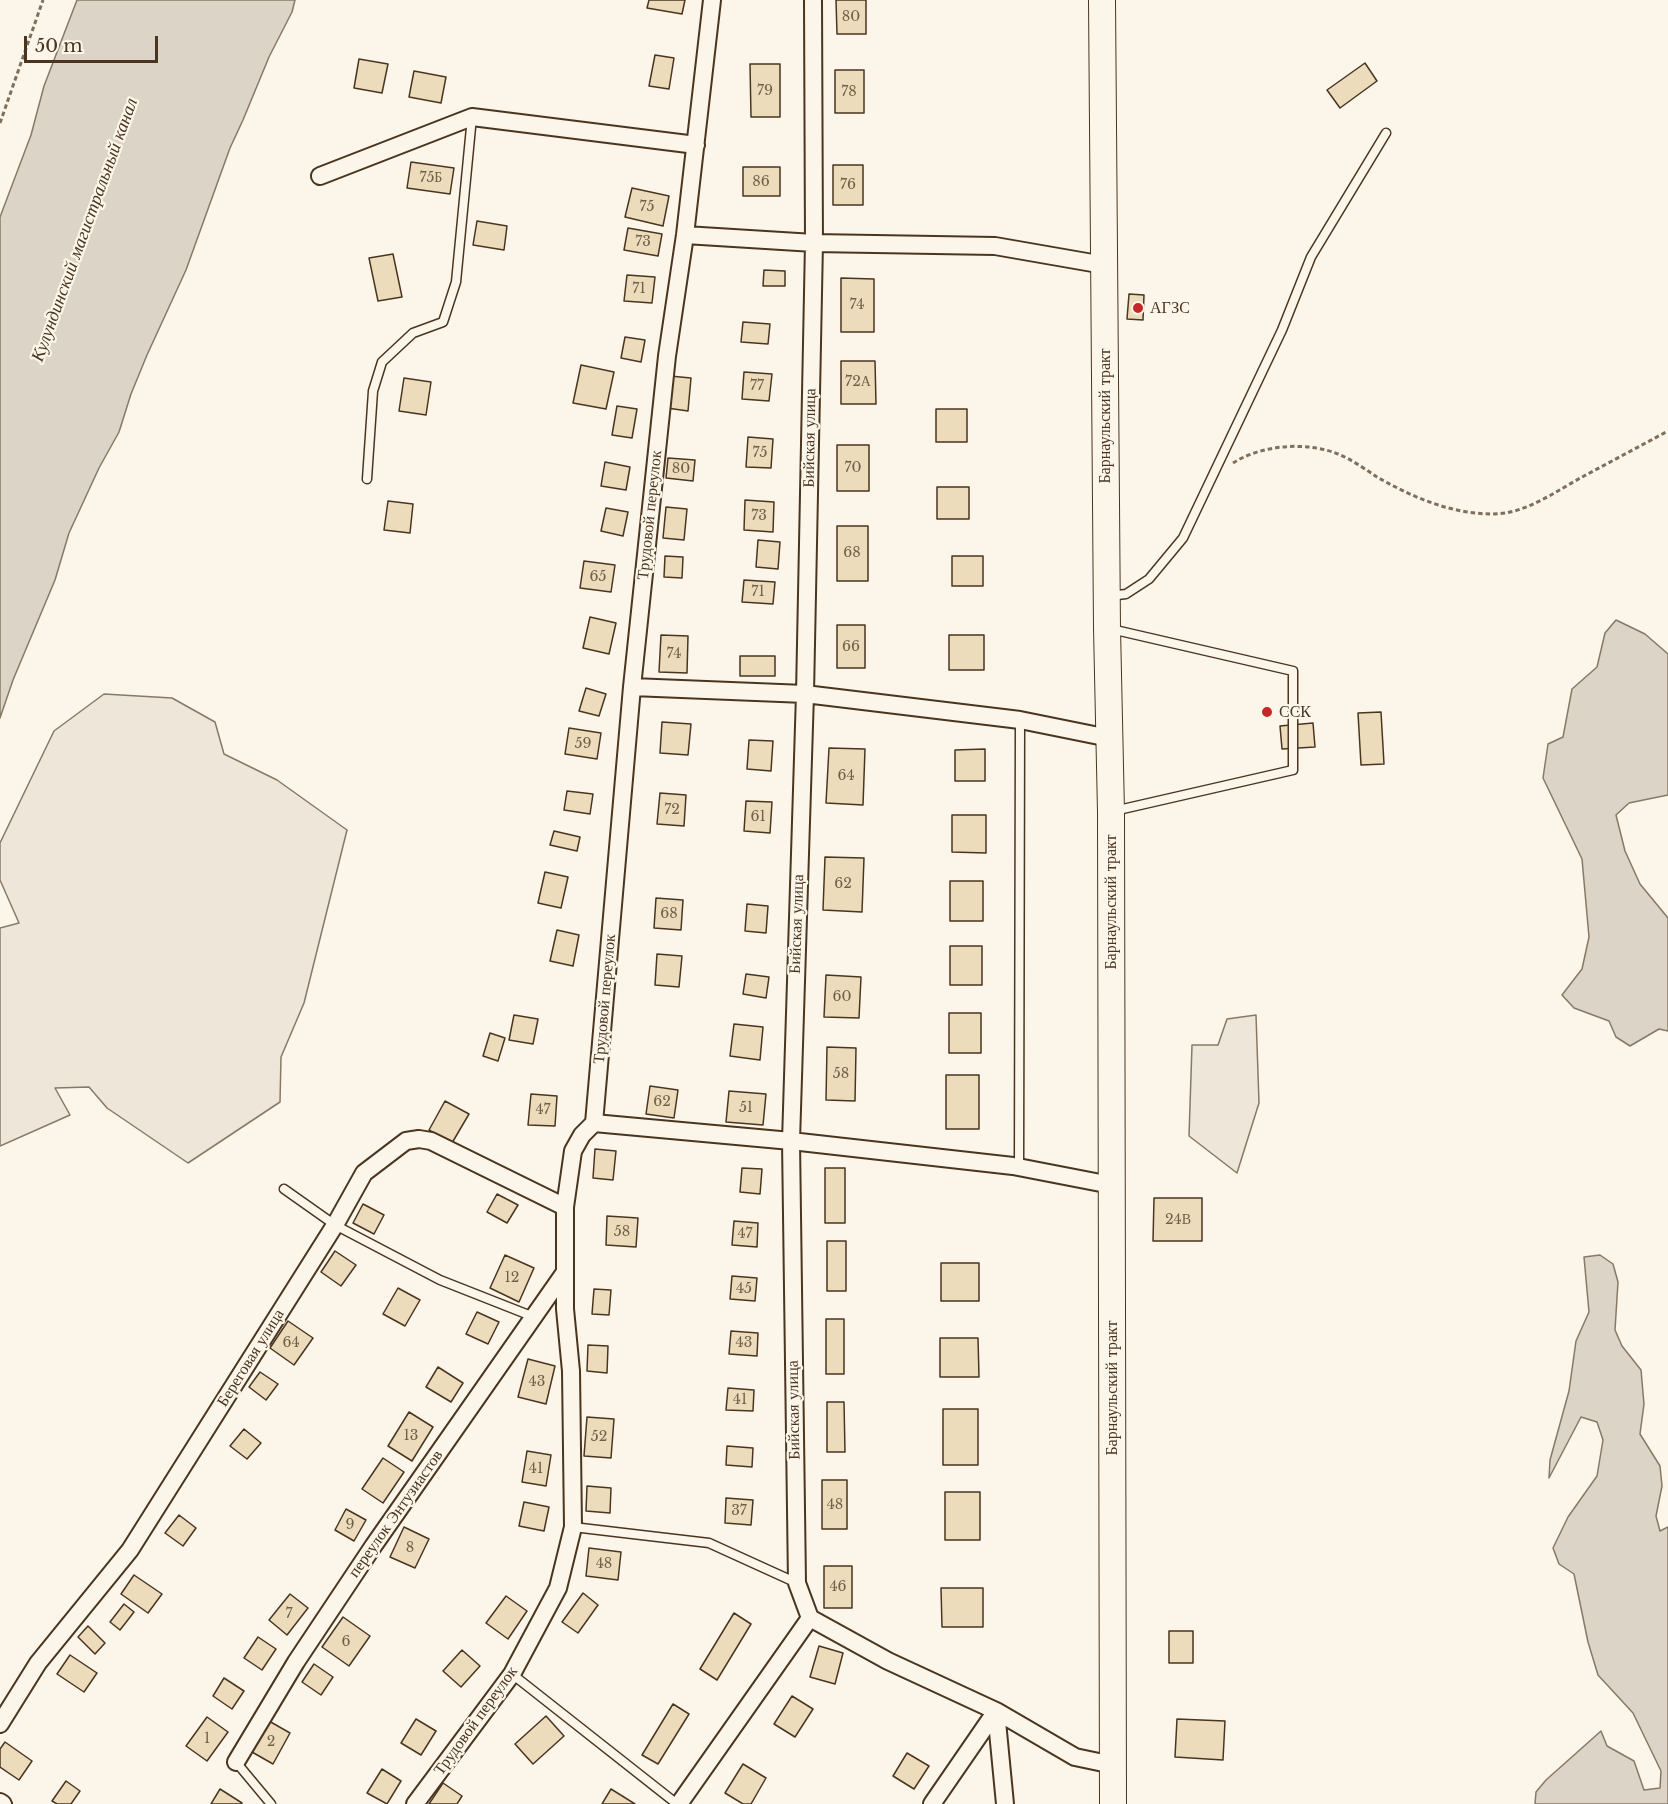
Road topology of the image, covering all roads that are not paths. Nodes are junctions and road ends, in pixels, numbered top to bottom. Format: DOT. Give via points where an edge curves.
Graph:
graph roads {
  1 [pos="712,0"];
  2 [pos="813,0"];
  3 [pos="1101,0"];
  4 [pos="472,117"];
  5 [pos="1386,133"];
  6 [pos="696,145"];
  7 [pos="320,176"];
  8 [pos="686,235"];
  9 [pos="814,243"];
  10 [pos="1104,265"];
  11 [pos="367,479"];
  12 [pos="1107,597"];
  13 [pos="1107,628"];
  14 [pos="632,687"];
  15 [pos="805,694"];
  16 [pos="1020,720"];
  17 [pos="1109,738"];
  18 [pos="1111,812"];
  19 [pos="594,1123"];
  20 [pos="791,1141"];
  21 [pos="1019,1167"];
  22 [pos="1112,1185"];
  23 [pos="284,1189"];
  24 [pos="566,1207"];
  25 [pos="335,1225"];
  26 [pos="565,1272"];
  27 [pos="535,1317"];
  28 [pos="573,1527"];
  29 [pos="797,1583"];
  30 [pos="810,1618"];
  31 [pos="512,1674"];
  32 [pos="996,1711"];
  33 [pos="0,1724"];
  34 [pos="236,1762"];
  35 [pos="1113,1765"];
  36 [pos="271,1804"];
  37 [pos="415,1804"];
  38 [pos="678,1804"];
  39 [pos="932,1804"];
  40 [pos="1005,1804"];
  41 [pos="1113,1804"];
  1 -- 6 [label="street, Трудовой переулок"];
  2 -- 9 [label="street, Бийская улица"];
  3 -- 10 [label="main road, Барнаульский тракт"];
  4 -- 6 [label="street"];
  4 -- 7 [label="street"];
  4 -- 11 [label="lane" via="456,282 443,322 413,333 382,362 373,391"];
  5 -- 12 [label="lane" via="1311,257 1282,330 1183,538 1149,579 1126,594"];
  6 -- 8 [label="street, Трудовой переулок"];
  8 -- 9 [label="street"];
  8 -- 14 [label="street, Трудовой переулок" via="667,356"];
  9 -- 10 [label="street" via="995,246"];
  9 -- 15 [label="street, Бийская улица"];
  10 -- 12 [label="main road, Барнаульский тракт"];
  12 -- 13 [label="main road, Барнаульский тракт"];
  13 -- 17 [label="main road, Барнаульский тракт"];
  13 -- 18 [label="lane" via="1293,671 1293,770"];
  14 -- 15 [label="street"];
  14 -- 19 [label="street, Трудовой переулок"];
  15 -- 16 [label="street"];
  15 -- 20 [label="street, Бийская улица"];
  16 -- 17 [label="street"];
  16 -- 21 [label="lane"];
  17 -- 18 [label="main road, Барнаульский тракт"];
  18 -- 22 [label="main road, Барнаульский тракт"];
  19 -- 20 [label="street"];
  19 -- 24 [label="street, Трудовой переулок" via="573,1151"];
  20 -- 21 [label="street"];
  20 -- 29 [label="street, Бийская улица"];
  21 -- 22 [label="street"];
  22 -- 35 [label="main road, Барнаульский тракт"];
  23 -- 25 [label="lane"];
  24 -- 25 [label="street, Береговая улица" via="431,1141 419,1139 406,1141 364,1173"];
  24 -- 26 [label="street, Трудовой переулок"];
  25 -- 27 [label="lane" via="440,1280"];
  25 -- 33 [label="street, Береговая улица" via="130,1550 38,1663"];
  26 -- 27 [label="street, переулок Энтузиастов"];
  26 -- 28 [label="street, Трудовой переулок" via="572,1371"];
  27 -- 34 [label="street, переулок Энтузиастов" via="374,1545 296,1662"];
  28 -- 29 [label="lane" via="710,1543"];
  28 -- 31 [label="street, Трудовой переулок" via="558,1588"];
  29 -- 30 [label="street, Бийская улица"];
  30 -- 32 [label="street" via="888,1661"];
  30 -- 38 [label="street"];
  31 -- 37 [label="street, Трудовой переулок"];
  31 -- 38 [label="lane"];
  32 -- 35 [label="street" via="1075,1757"];
  32 -- 39 [label="street"];
  32 -- 40 [label="street"];
  34 -- 36 [label="lane"];
  35 -- 41 [label="main road, Барнаульский тракт"];
}
